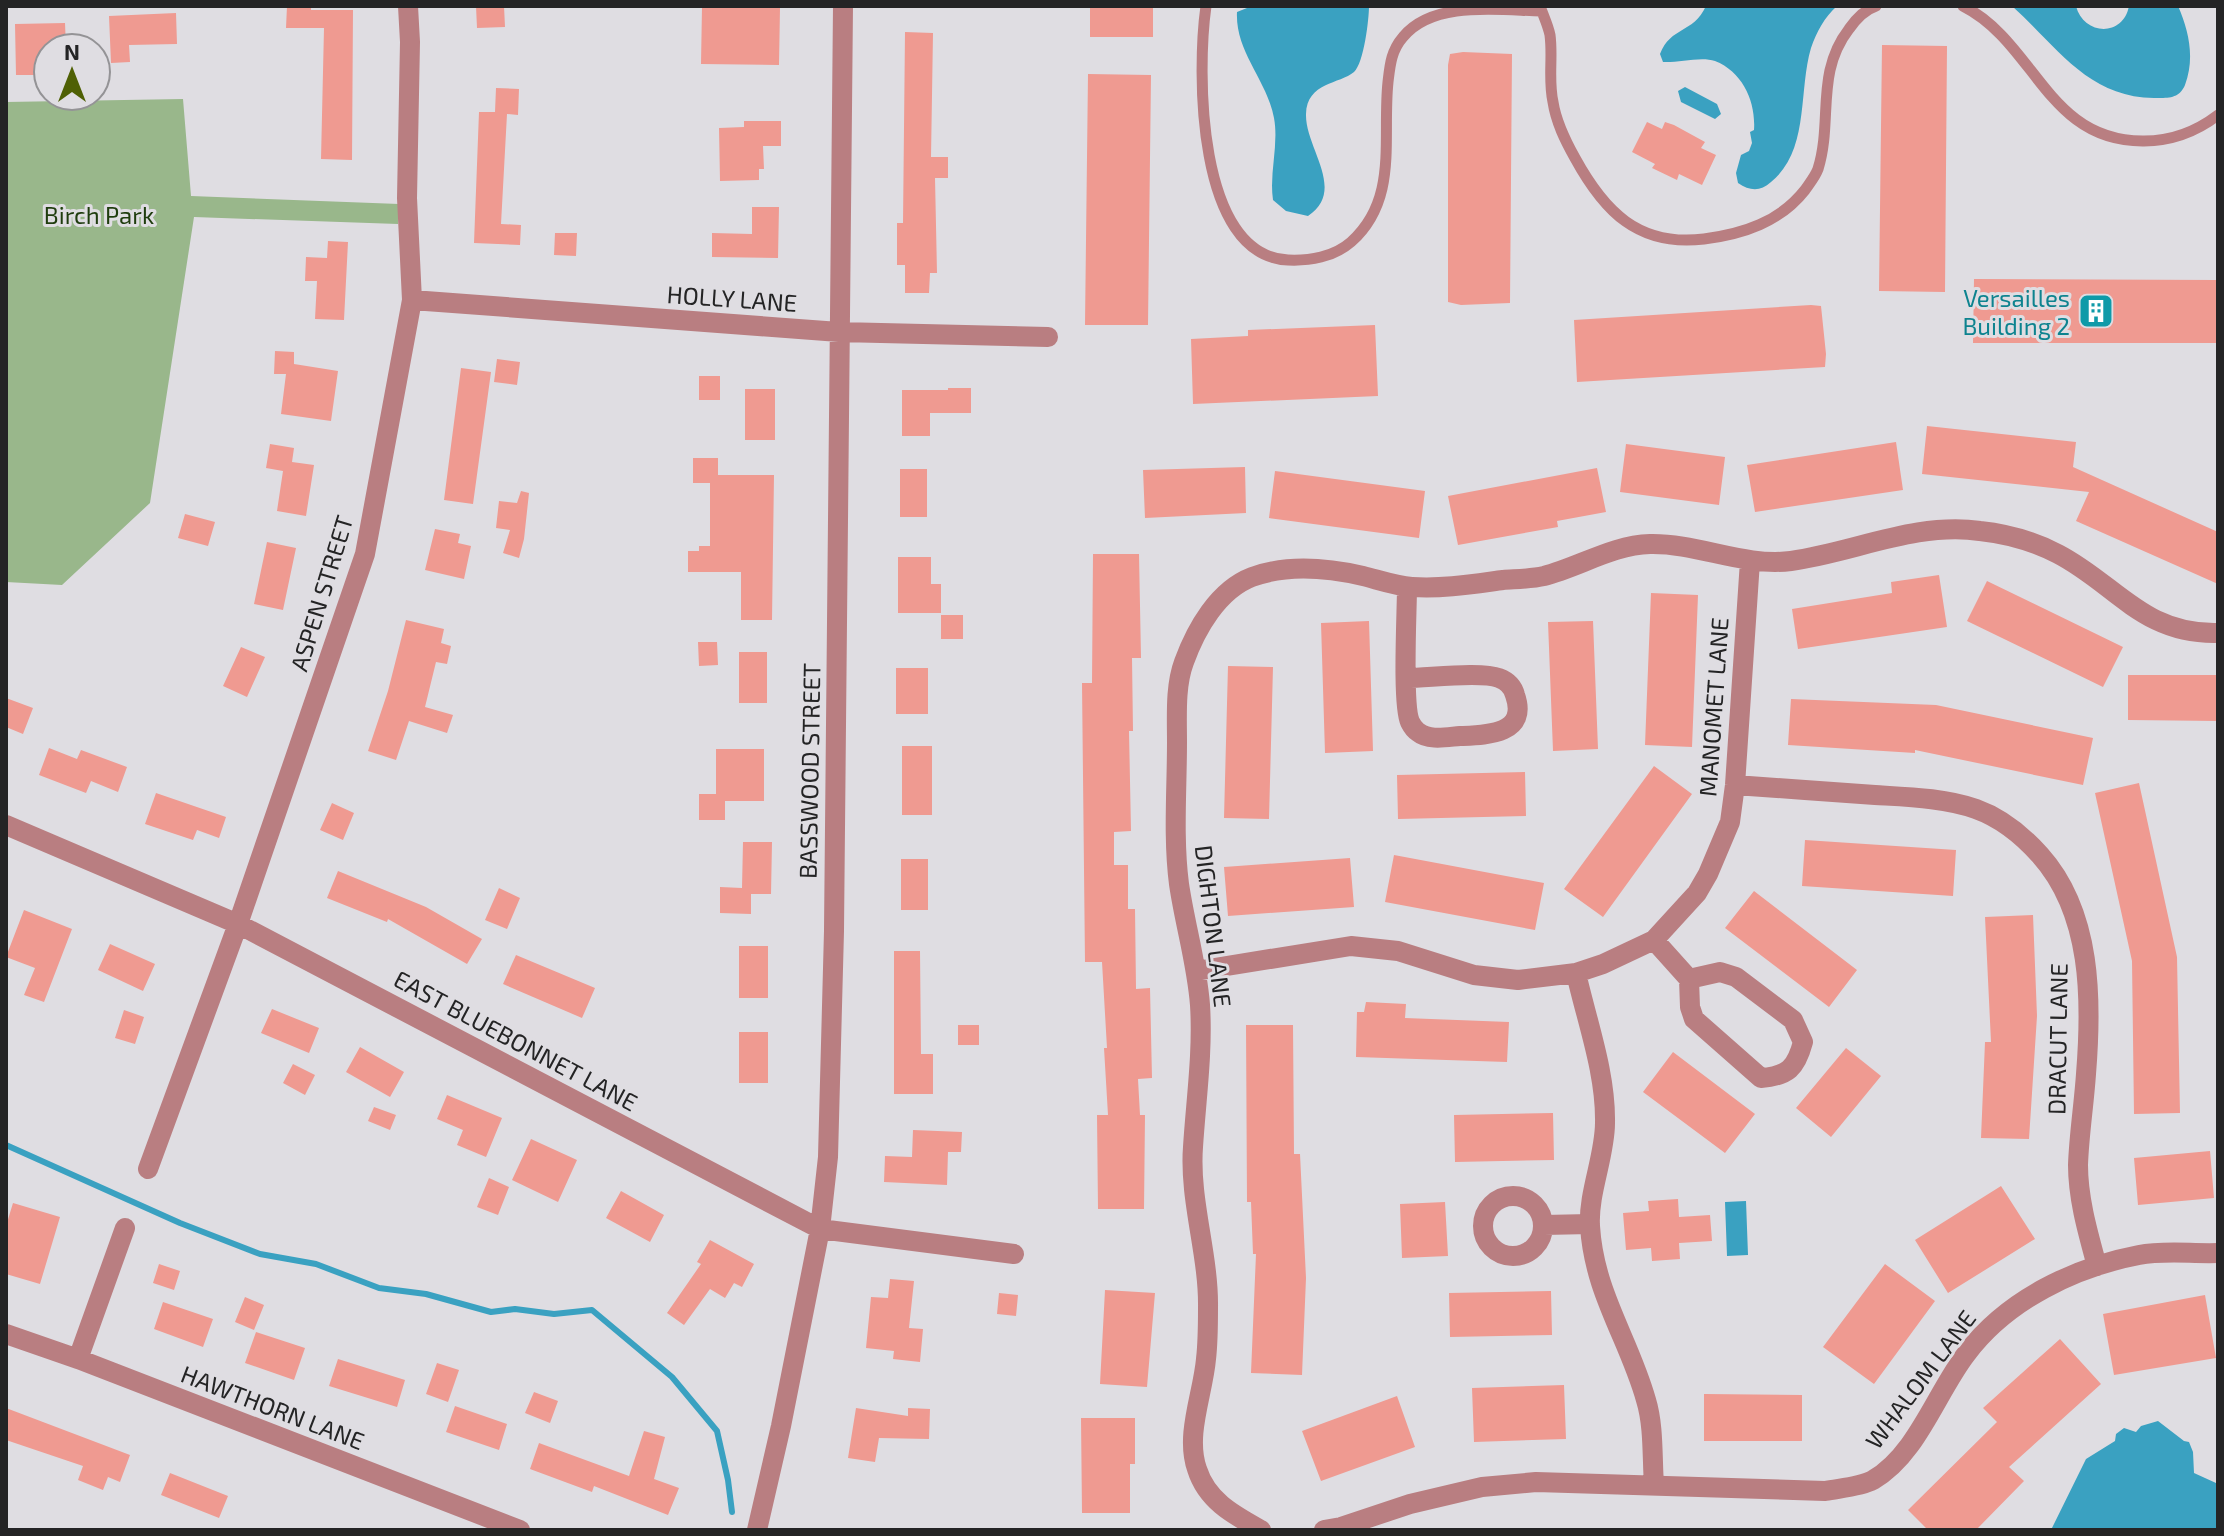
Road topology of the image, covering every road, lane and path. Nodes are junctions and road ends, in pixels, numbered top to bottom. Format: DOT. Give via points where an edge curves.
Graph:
graph roads {
  1 [pos="408,6"];
  2 [pos="843,6"];
  3 [pos="1206,6"];
  4 [pos="1876,6"];
  5 [pos="1963,6"];
  6 [pos="1540,8"];
  7 [pos="2218,115"];
  8 [pos="412,300"];
  9 [pos="839,332"];
  10 [pos="1048,337"];
  11 [pos="1750,561"];
  12 [pos="1407,587"];
  13 [pos="2218,633"];
  14 [pos="1407,678"];
  15 [pos="1735,785"];
  16 [pos="6,825"];
  17 [pos="238,924"];
  18 [pos="1654,940"];
  19 [pos="1196,971"];
  20 [pos="1576,973"];
  21 [pos="1689,979"];
  22 [pos="148,1169"];
  23 [pos="1590,1224"];
  24 [pos="1544,1225"];
  25 [pos="125,1228"];
  26 [pos="820,1229"];
  27 [pos="2218,1253"];
  28 [pos="1014,1254"];
  29 [pos="2097,1266"];
  30 [pos="6,1334"];
  31 [pos="78,1359"];
  32 [pos="1654,1485"];
  33 [pos="520,1530"];
  34 [pos="757,1530"];
  35 [pos="1261,1530"];
  36 [pos="1324,1530"];
  1 -- 8 [label="street, ASPEN STREET"];
  2 -- 9 [label="street, BASSWOOD STREET"];
  3 -- 6 [label="lane" via="1204,128 1226,217 1258,252 1305,261 1349,244 1382,196 1391,56 1403,36 1422,20 1448,13"];
  4 -- 6 [label="lane" via="1867,9 1836,47 1828,70 1817,173 1779,215 1755,228 1696,240 1663,239 1619,219 1587,179 1557,122 1550,35"];
  5 -- 7 [label="lane" via="1984,20 2073,119 2098,134 2160,141"];
  8 -- 9 [label="street, HOLLY LANE"];
  8 -- 17 [label="street, ASPEN STREET" via="365,554"];
  9 -- 10 [label="street, HOLLY LANE"];
  9 -- 26 [label="street, BASSWOOD STREET" via="834,931 828,1157"];
  11 -- 12 [label="street, DIGHTON LANE" via="1644,544 1543,576"];
  11 -- 13 [label="street, DIGHTON LANE" via="1820,556 1927,531 2013,535 2060,555 2158,622"];
  11 -- 15 [label="street, MANOMET LANE"];
  12 -- 14 [label="street"];
  12 -- 19 [label="street, DIGHTON LANE" via="1326,570 1276,571 1247,579 1206,616 1181,668 1178,696 1176,853"];
  14 -- 14 [label="street" via="1409,721 1418,733 1434,738 1497,734 1518,712 1513,687 1499,678"];
  15 -- 18 [label="street, MANOMET LANE" via="1730,822 1708,874"];
  15 -- 29 [label="street, DRACUT LANE" via="1913,797 1976,809 2014,831 2048,864 2070,903 2084,952 2087,1070 2078,1166"];
  16 -- 17 [label="street, EAST BLUEBONNET LANE"];
  17 -- 22 [label="street, ASPEN STREET"];
  17 -- 26 [label="street, EAST BLUEBONNET LANE"];
  18 -- 20 [label="street, MANOMET LANE"];
  18 -- 21 [label="street"];
  19 -- 20 [label="street, MANOMET LANE" via="1351,946 1398,951 1496,979"];
  19 -- 35 [label="street, DIGHTON LANE" via="1199,1062 1192,1155 1209,1302 1195,1467 1211,1497"];
  20 -- 23 [label="street" via="1604,1084 1605,1126"];
  21 -- 21 [label="street" via="1694,1019 1761,1078 1779,1076 1797,1062 1803,1042 1793,1020 1736,977 1720,972"];
  23 -- 24 [label="street"];
  23 -- 32 [label="street" via="1599,1281 1648,1404"];
  25 -- 31 [label="street"];
  26 -- 28 [label="street, EAST BLUEBONNET LANE"];
  26 -- 34 [label="street, BASSWOOD STREET"];
  27 -- 29 [label="street, WHALOM LANE" via="2141,1255"];
  29 -- 32 [label="street, WHALOM LANE" via="2035,1293 1997,1320 1966,1353 1896,1461 1872,1480 1825,1491"];
  30 -- 31 [label="street, HAWTHORN LANE"];
  31 -- 33 [label="street, HAWTHORN LANE"];
  32 -- 36 [label="street" via="1536,1482 1482,1487"];
}
